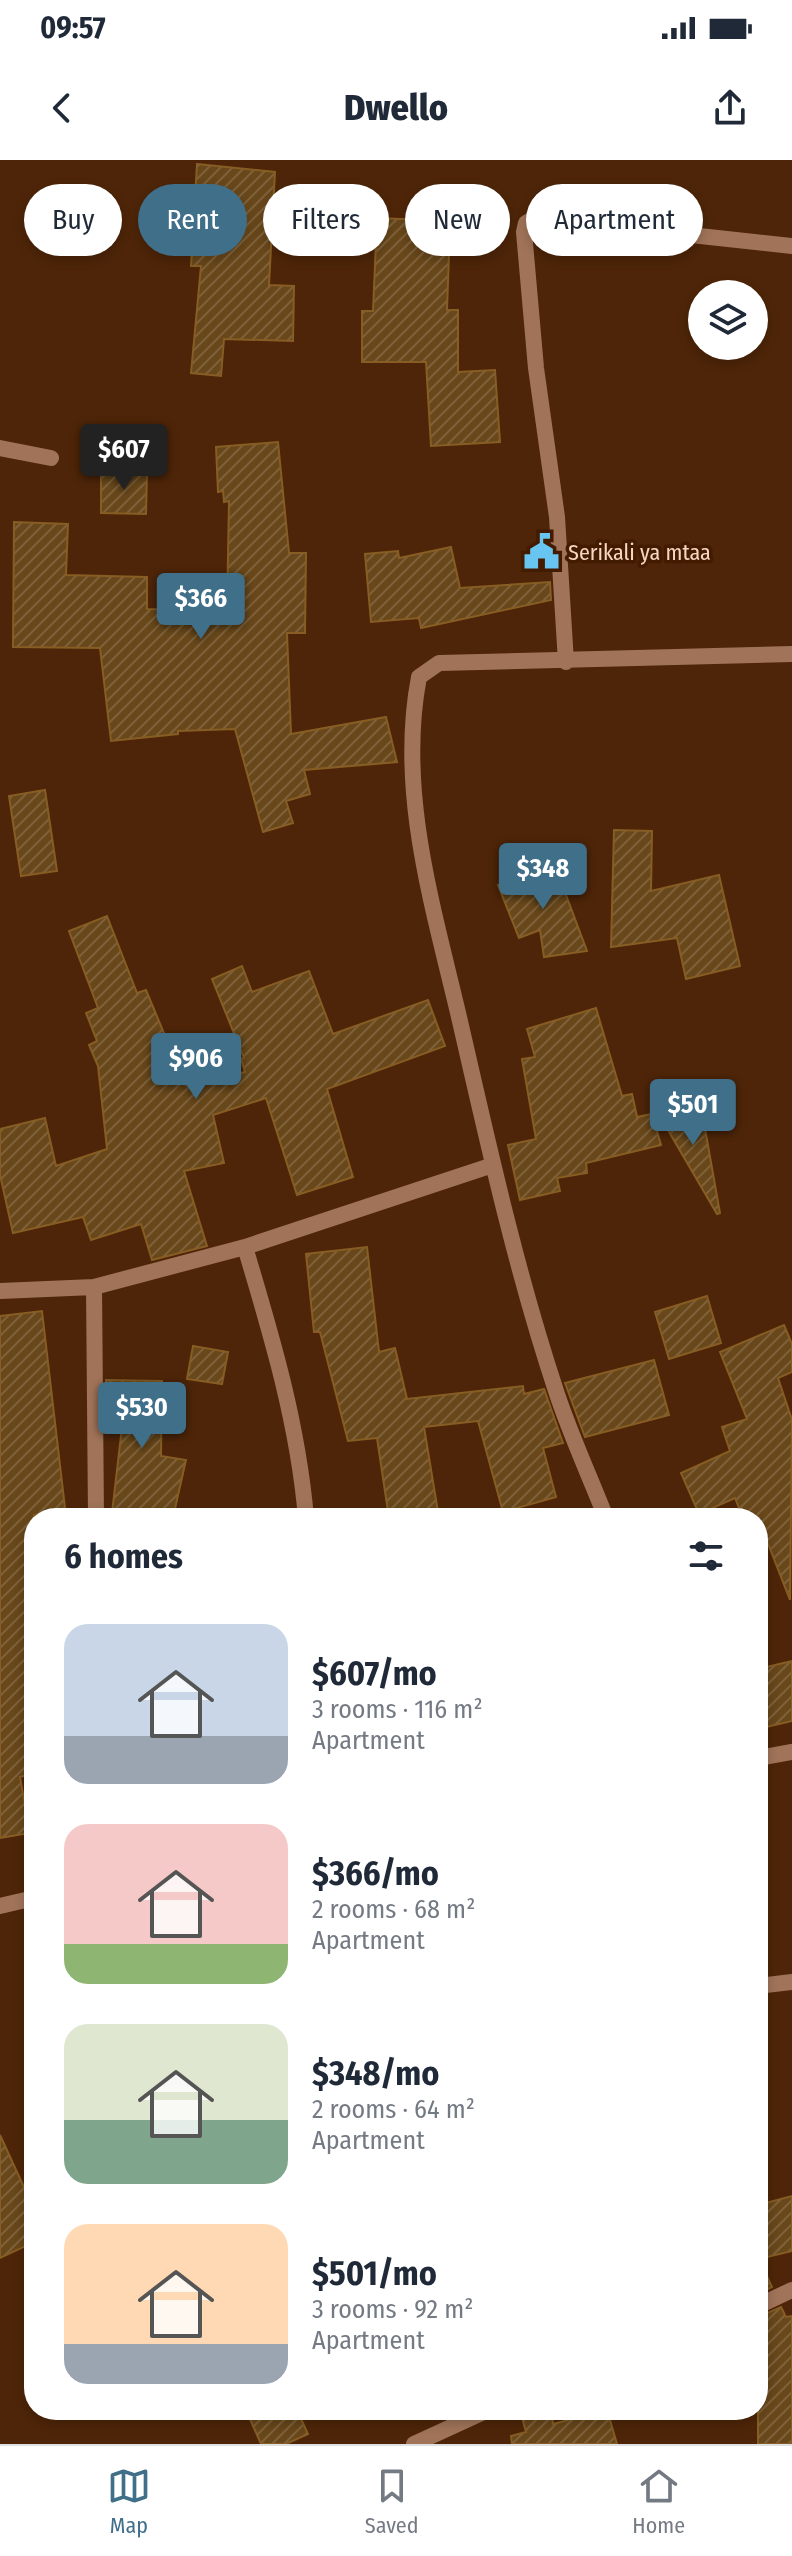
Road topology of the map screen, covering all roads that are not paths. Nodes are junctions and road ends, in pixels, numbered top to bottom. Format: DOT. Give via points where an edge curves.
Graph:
graph roads {
  1 [pos="792,246"];
  2 [pos="0,448"];
  3 [pos="51,458"];
  4 [pos="792,654"];
  5 [pos="566,662"];
  6 [pos="493,1165"];
  7 [pos="245,1247"];
  8 [pos="94,1287"];
  9 [pos="0,1291"];
  10 [pos="96,1508"];
  11 [pos="305,1508"];
  12 [pos="602,1508"];
  13 [pos="792,1752"];
  14 [pos="768,1756"];
  15 [pos="24,1900"];
  16 [pos="0,1906"];
  17 [pos="792,1982"];
  18 [pos="768,1985"];
  19 [pos="792,2290"];
  20 [pos="768,2301"];
  21 [pos="466,2420"];
  22 [pos="414,2444"];
  1 -- 5 [label="street" via="535,218 526,223 536,368 557,517"];
  2 -- 3 [label="street"];
  4 -- 5 [label="street"];
  5 -- 6 [label="street" via="439,663 419,677 413,711 411,776 429,900"];
  6 -- 7 [label="street"];
  6 -- 12 [label="street" via="557,1395"];
  7 -- 8 [label="street"];
  7 -- 11 [label="street" via="281,1368"];
  8 -- 9 [label="street"];
  8 -- 10 [label="street"];
  13 -- 14 [label="street"];
  15 -- 16 [label="street"];
  17 -- 18 [label="street"];
  19 -- 20 [label="street"];
  21 -- 22 [label="street"];
}
